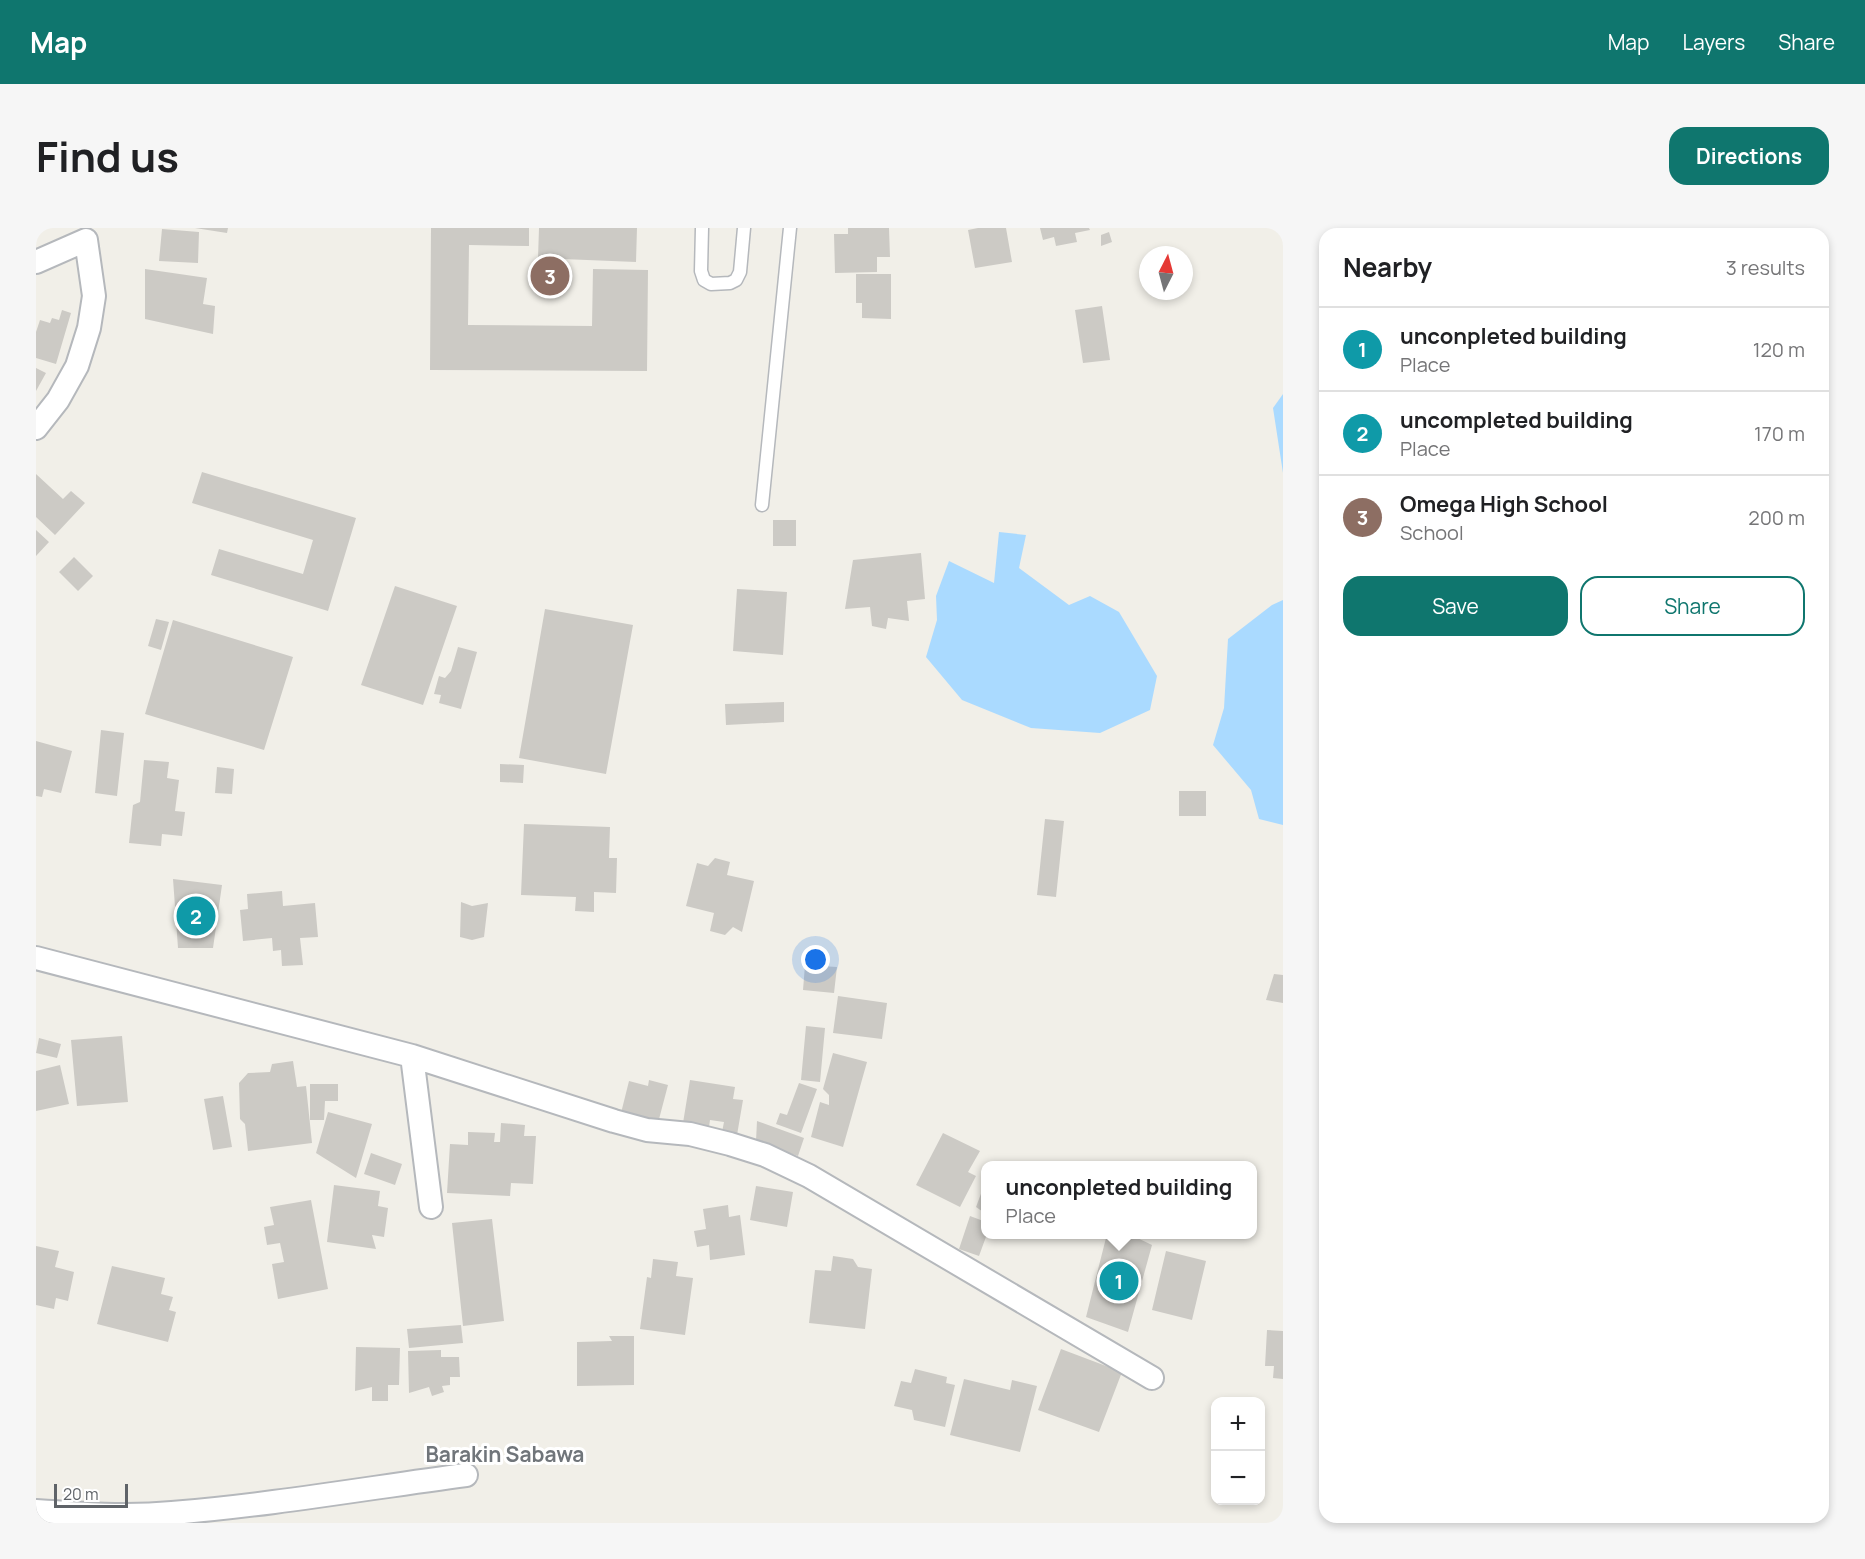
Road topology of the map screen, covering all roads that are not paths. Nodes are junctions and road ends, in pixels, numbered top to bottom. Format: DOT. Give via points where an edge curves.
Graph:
graph roads {
  1 [pos="702,228"];
  2 [pos="744,228"];
  3 [pos="790,228"];
  4 [pos="93,234"];
  5 [pos="36,262"];
  6 [pos="36,428"];
  7 [pos="762,505"];
  8 [pos="36,958"];
  9 [pos="412,1056"];
  10 [pos="431,1207"];
  11 [pos="1152,1378"];
  12 [pos="466,1475"];
  13 [pos="36,1511"];
  1 -- 2 [label="lane" via="701,271 704,280 711,284 730,283 741,272"];
  3 -- 7 [label="lane"];
  4 -- 5 [label="street"];
  4 -- 6 [label="street" via="94,296 89,328 77,366"];
  8 -- 9 [label="street"];
  9 -- 10 [label="street"];
  9 -- 11 [label="street" via="614,1121 647,1130 690,1134 765,1155 809,1176"];
  12 -- 13 [label="street" via="171,1513"];
}
